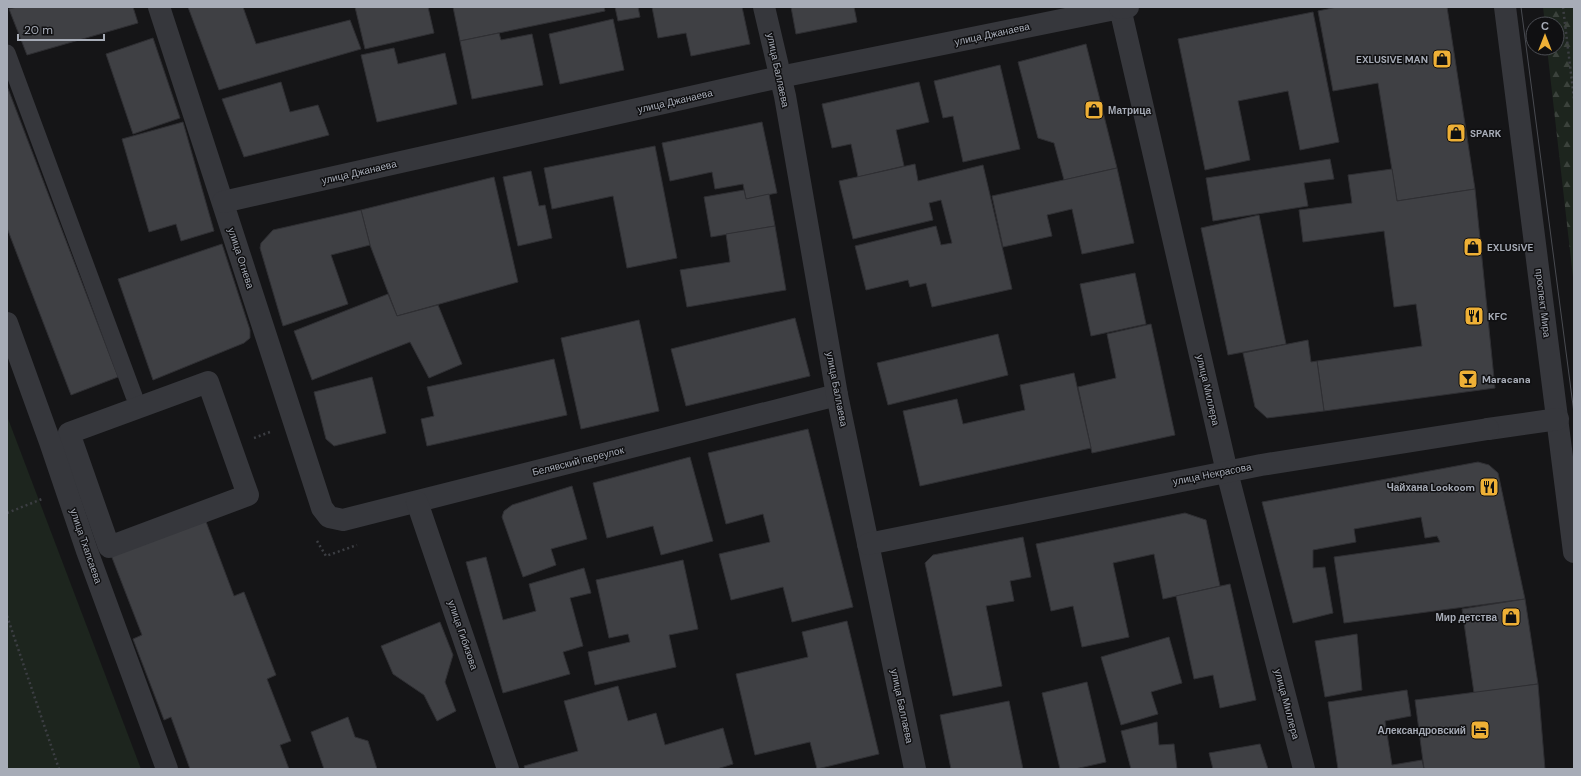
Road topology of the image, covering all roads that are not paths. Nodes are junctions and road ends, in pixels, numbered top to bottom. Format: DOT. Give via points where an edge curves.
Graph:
graph roads {
  1 [pos="159,7"];
  2 [pos="764,7"];
  3 [pos="1122,7"];
  4 [pos="1505,7"];
  5 [pos="7,53"];
  6 [pos="780,77"];
  7 [pos="223,202"];
  8 [pos="7,323"];
  9 [pos="837,395"];
  10 [pos="134,396"];
  11 [pos="1558,419"];
  12 [pos="69,434"];
  13 [pos="1227,472"];
  14 [pos="418,502"];
  15 [pos="322,508"];
  16 [pos="868,544"];
  17 [pos="1574,552"];
  18 [pos="167,769"];
  19 [pos="508,769"];
  20 [pos="915,769"];
  21 [pos="1304,769"];
  1 -- 7 [label="street, улица Огнева"];
  2 -- 6 [label="street, улица Баллаева"];
  3 -- 6 [label="street, улица Джанаева"];
  3 -- 13 [label="street, улица Миллера"];
  4 -- 11 [label="street, проспект Мира"];
  5 -- 10 [label="lane"];
  6 -- 7 [label="street, улица Джанаева"];
  6 -- 9 [label="street, улица Баллаева"];
  7 -- 15 [label="street, улица Огнева"];
  8 -- 18 [label="street, улица Тхапсаева"];
  9 -- 14 [label="street, Белявский переулок"];
  9 -- 16 [label="street, улица Баллаева"];
  11 -- 13 [label="street, улица Некрасова"];
  11 -- 17 [label="street, проспект Мира"];
  12 -- 12 [label="street" via="109,547 248,495 208,382"];
  13 -- 16 [label="street, улица Некрасова"];
  13 -- 21 [label="street, улица Миллера"];
  14 -- 15 [label="street, Белявский переулок" via="343,520 329,517"];
  14 -- 19 [label="street, улица Гибизова"];
  16 -- 20 [label="street, улица Баллаева"];
}
